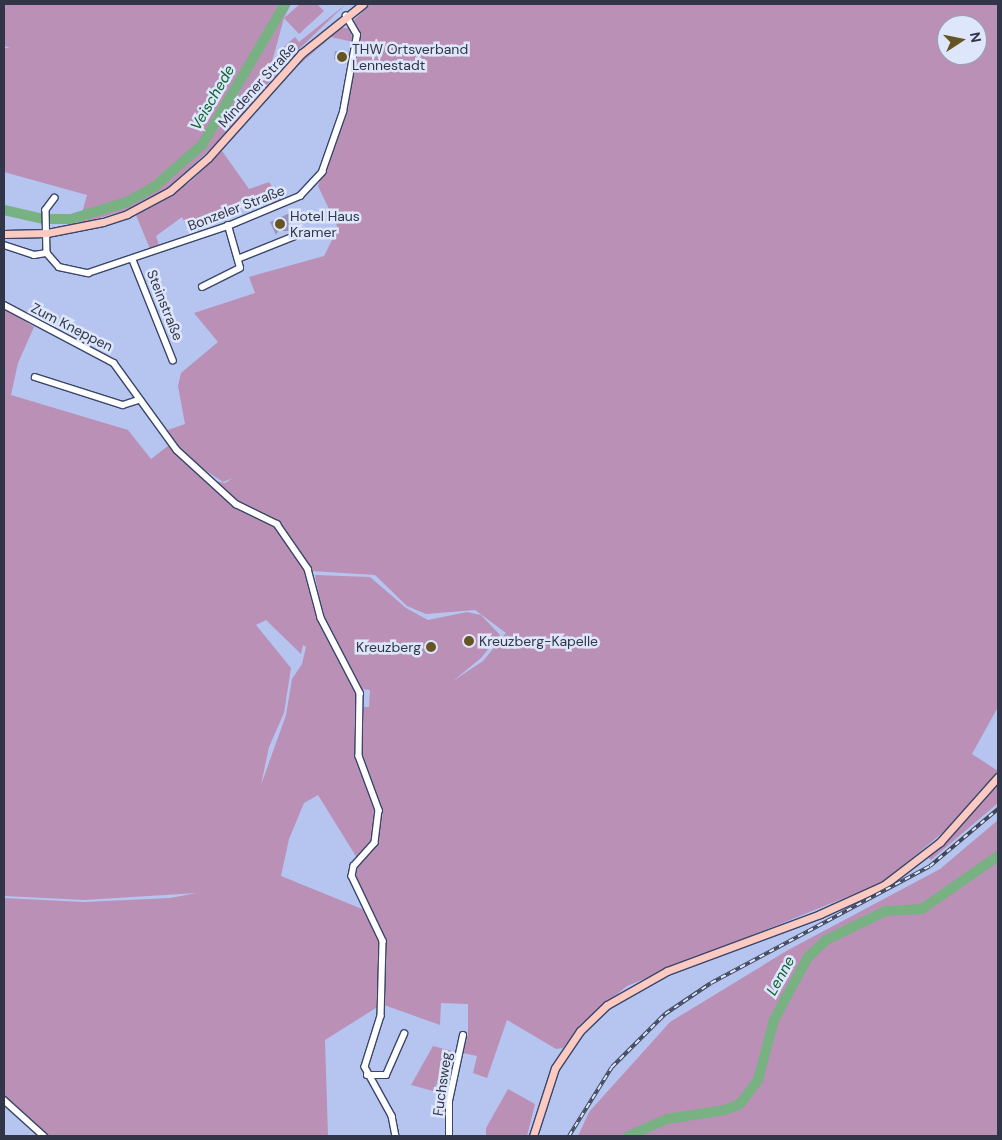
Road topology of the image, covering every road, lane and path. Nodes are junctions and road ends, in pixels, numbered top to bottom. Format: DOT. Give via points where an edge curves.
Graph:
graph roads {
  1 [pos="363,4"];
  2 [pos="346,16"];
  3 [pos="55,198"];
  4 [pos="228,226"];
  5 [pos="46,233"];
  6 [pos="4,234"];
  7 [pos="295,236"];
  8 [pos="4,245"];
  9 [pos="47,253"];
  10 [pos="240,258"];
  11 [pos="133,260"];
  12 [pos="202,287"];
  13 [pos="4,305"];
  14 [pos="173,360"];
  15 [pos="35,377"];
  16 [pos="138,400"];
  17 [pos="998,777"];
  18 [pos="404,1034"];
  19 [pos="463,1035"];
  20 [pos="368,1075"];
  21 [pos="4,1100"];
  22 [pos="44,1136"];
  23 [pos="396,1136"];
  24 [pos="449,1136"];
  25 [pos="533,1136"];
  1 -- 2 [label="main road, Mindener Straße"];
  2 -- 4 [label="street, Bonzeler Straße" via="356,35 354,57 343,112 317,183 288,203"];
  2 -- 5 [label="main road, Mindener Straße" via="302,53 208,158 170,191 115,219"];
  3 -- 5 [label="street" via="46,219"];
  4 -- 10 [label="street"];
  4 -- 11 [label="street, Bonzeler Straße"];
  5 -- 6 [label="main road, Mindener Straße"];
  5 -- 9 [label="street"];
  7 -- 10 [label="street"];
  8 -- 9 [label="street" via="34,255"];
  9 -- 11 [label="street, Bonzeler Straße" via="59,268 78,272 97,272"];
  10 -- 12 [label="street" via="237,273"];
  11 -- 14 [label="street, Steinstraße"];
  13 -- 16 [label="street, Zum Kneppen" via="35,325 109,360"];
  15 -- 16 [label="street" via="123,405"];
  16 -- 20 [label="street, Zum Kneppen" via="177,450 232,501 280,528 306,564 321,618 356,682 362,709 360,756 380,818 375,842 354,866 352,876 383,941 382,1012 366,1061"];
  17 -- 25 [label="main road" via="956,827 922,858 855,899 677,966 620,996 572,1040 555,1068"];
  18 -- 20 [label="street" via="386,1075"];
  19 -- 24 [label="street, Fuchsweg" via="449,1101"];
  20 -- 23 [label="street" via="392,1116"];
  21 -- 22 [label="street"];
}
